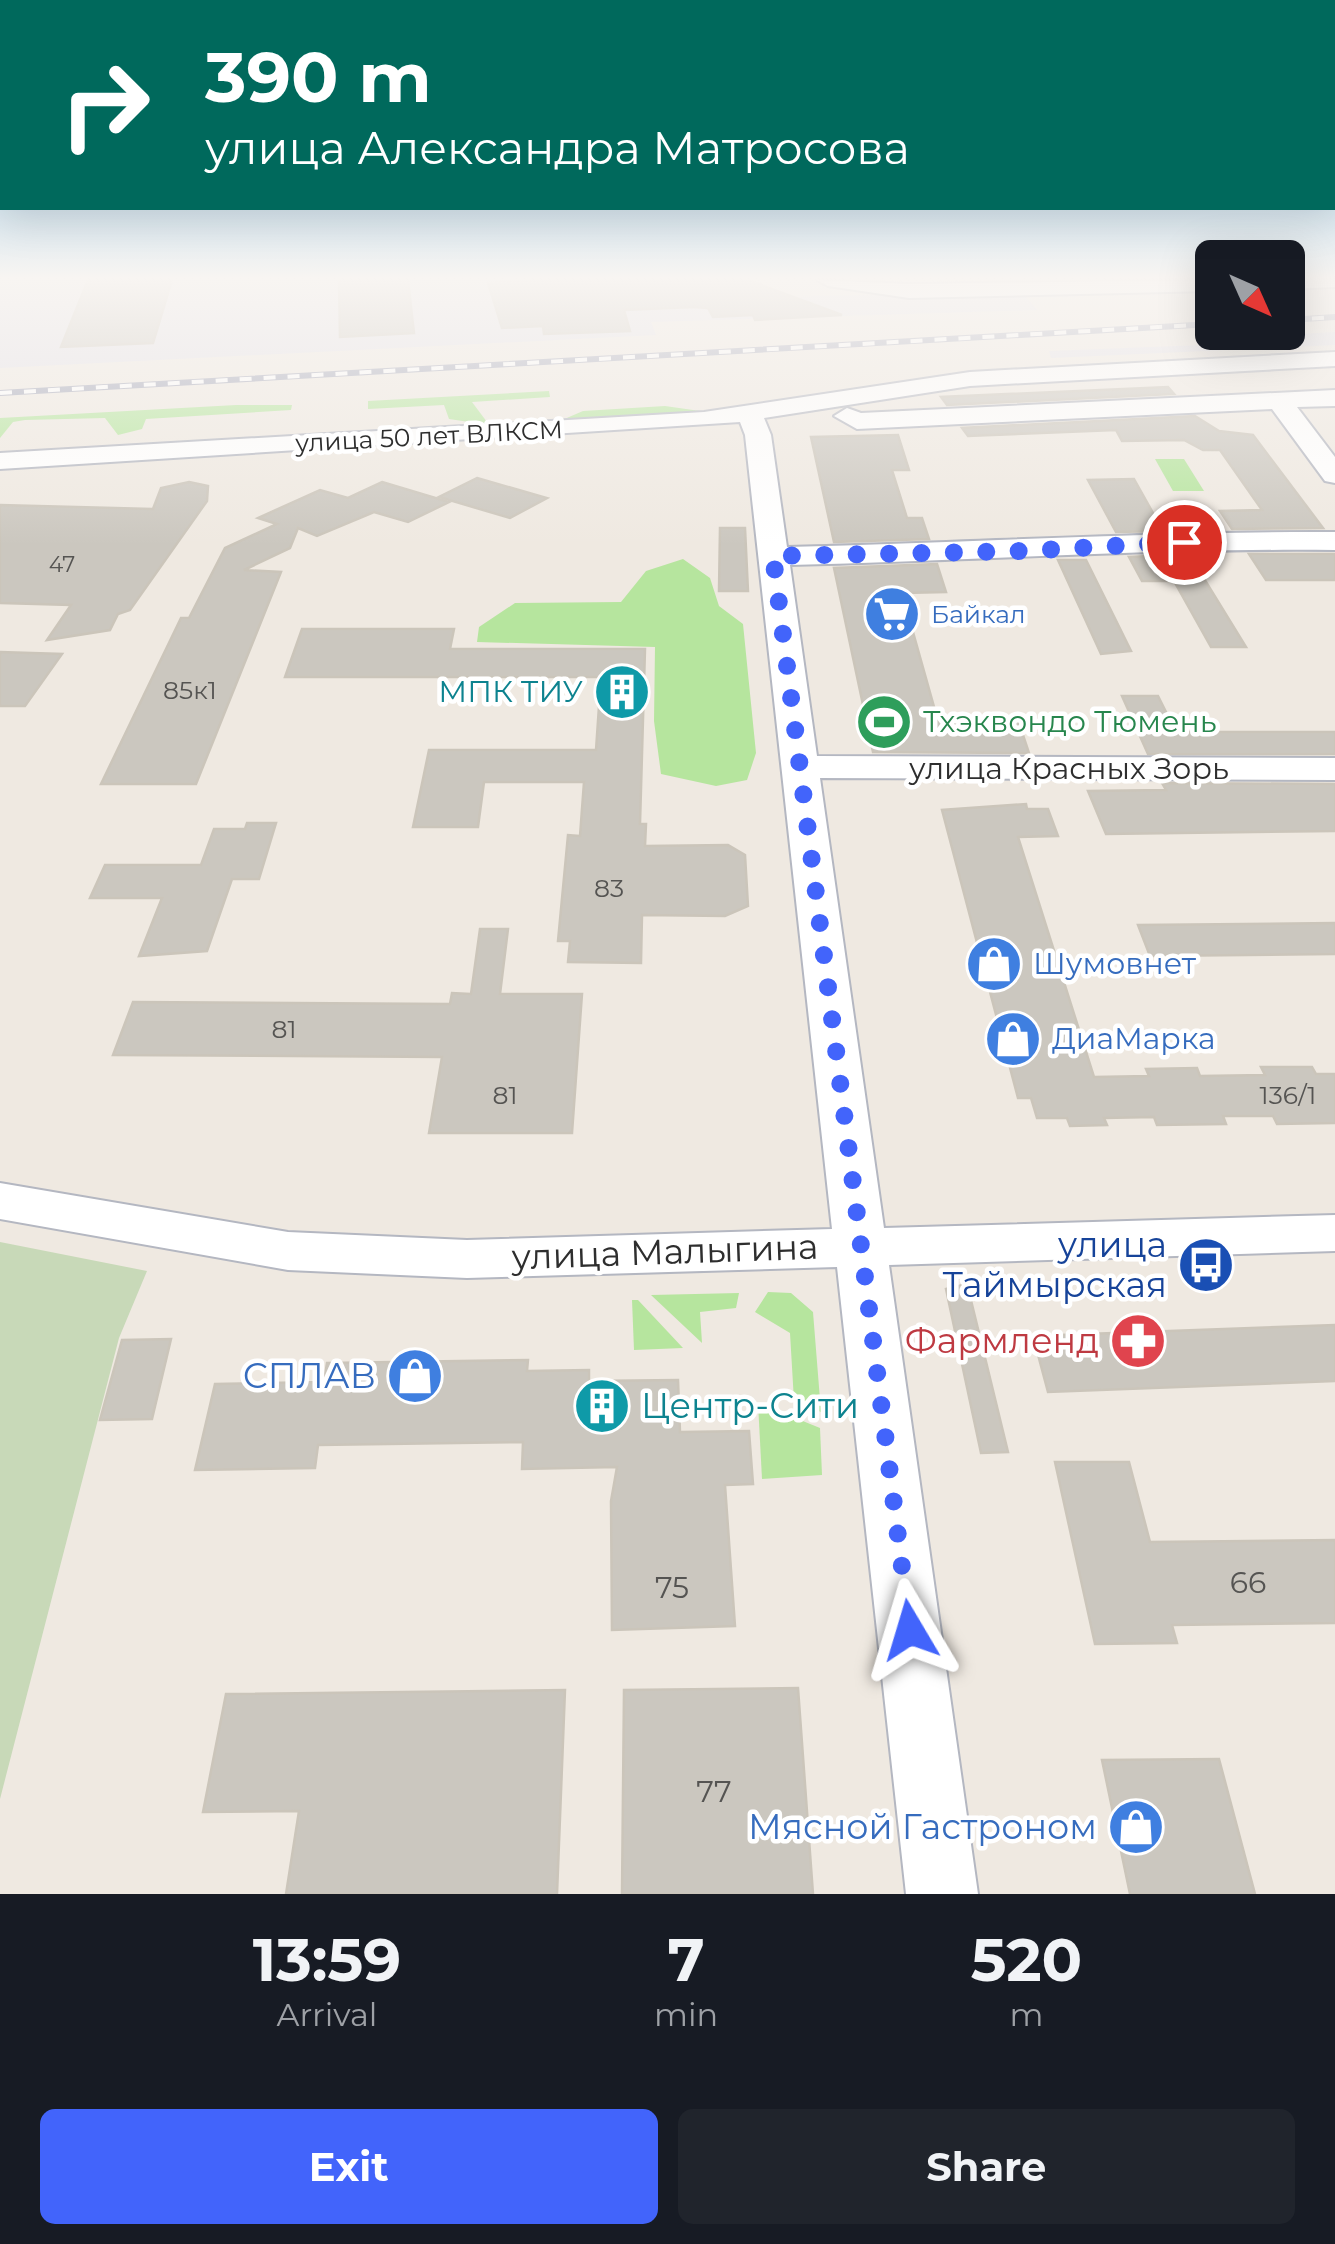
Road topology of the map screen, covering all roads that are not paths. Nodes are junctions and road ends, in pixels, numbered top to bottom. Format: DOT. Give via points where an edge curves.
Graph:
graph roads {
  1 [pos="1153,368"];
  2 [pos="1335,398"];
  3 [pos="1279,401"];
  4 [pos="828,402"];
  5 [pos="750,416"];
  6 [pos="0,461"];
  7 [pos="1335,475"];
  8 [pos="1335,542"];
  9 [pos="773,556"];
  10 [pos="802,768"];
  11 [pos="1335,768"];
  12 [pos="0,1201"];
  13 [pos="1335,1233"];
  14 [pos="860,1245"];
  15 [pos="942,1894"];
  1 -- 4 [label="street, улица 50 лет ВЛКСМ" via="1005,376"];
  2 -- 3 [label="street"];
  3 -- 4 [label="street" via="857,421"];
  3 -- 7 [label="street"];
  4 -- 5 [label="street, улица 50 лет ВЛКСМ"];
  5 -- 6 [label="street, улица 50 лет ВЛКСМ"];
  5 -- 9 [label="street"];
  8 -- 9 [label="street"];
  9 -- 10 [label="street"];
  10 -- 11 [label="street, улица Красных Зорь"];
  10 -- 14 [label="street"];
  12 -- 14 [label="street, улица Малыгина" via="288,1251 467,1259"];
  13 -- 14 [label="street, улица Малыгина"];
  14 -- 15 [label="street"];
}
